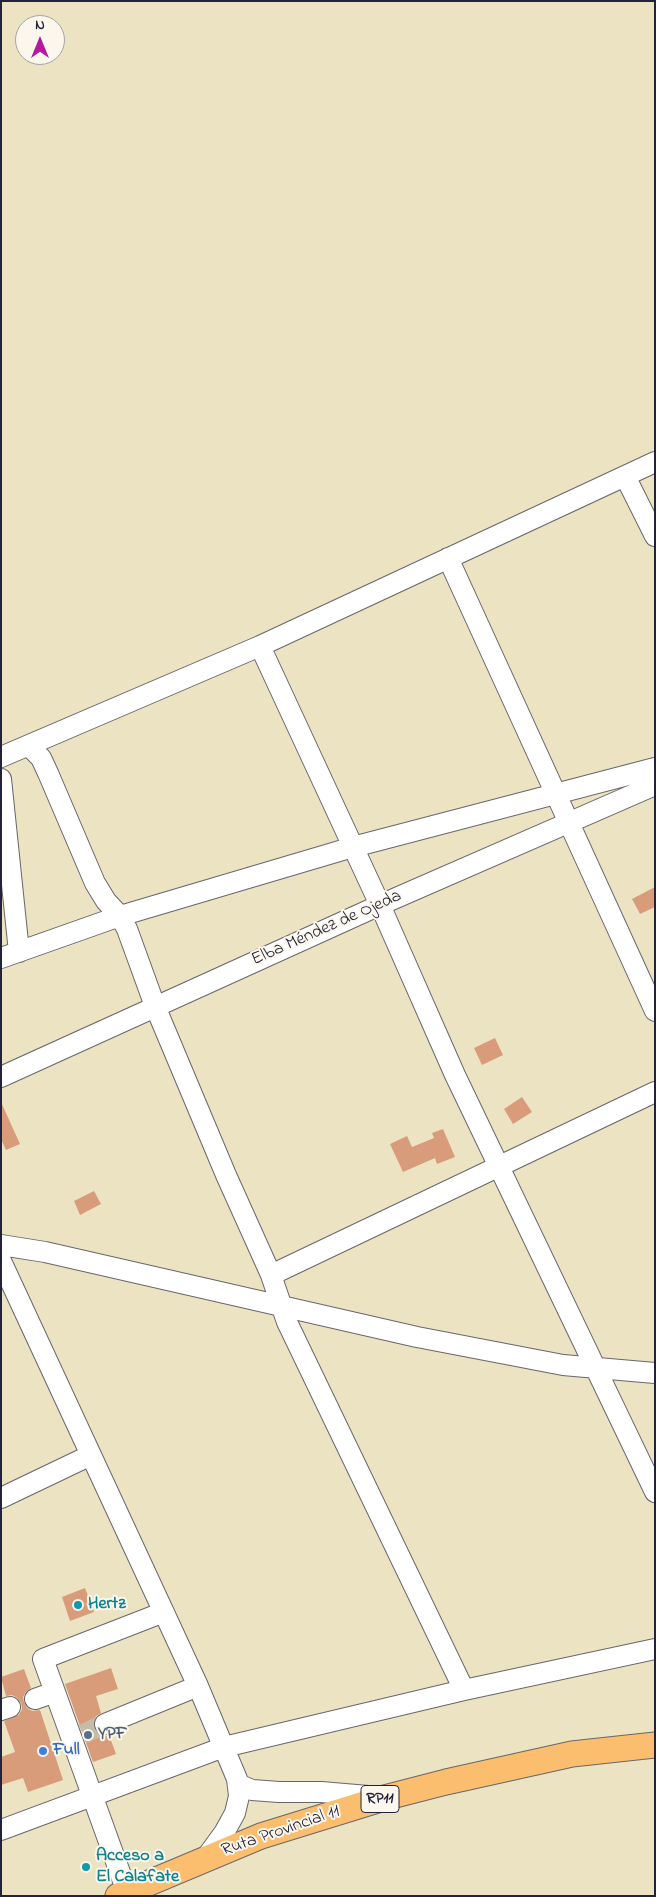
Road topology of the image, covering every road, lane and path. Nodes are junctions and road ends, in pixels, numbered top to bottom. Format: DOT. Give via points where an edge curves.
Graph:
graph roads {
  1 [pos="655,462"];
  2 [pos="625,476"];
  3 [pos="655,536"];
  4 [pos="448,558"];
  5 [pos="260,646"];
  6 [pos="29,746"];
  7 [pos="1,758"];
  8 [pos="655,768"];
  9 [pos="1,779"];
  10 [pos="655,785"];
  11 [pos="555,795"];
  12 [pos="568,823"];
  13 [pos="353,847"];
  14 [pos="380,905"];
  15 [pos="120,916"];
  16 [pos="10,955"];
  17 [pos="156,1006"];
  18 [pos="655,1011"];
  19 [pos="1,1077"];
  20 [pos="655,1092"];
  21 [pos="499,1167"];
  22 [pos="1,1245"];
  23 [pos="1,1261"];
  24 [pos="271,1275"];
  25 [pos="280,1306"];
  26 [pos="597,1368"];
  27 [pos="655,1373"];
  28 [pos="91,1455"];
  29 [pos="655,1492"];
  30 [pos="1,1498"];
  31 [pos="164,1612"];
  32 [pos="655,1649"];
  33 [pos="198,1686"];
  34 [pos="464,1690"];
  35 [pos="54,1692"];
  36 [pos="35,1699"];
  37 [pos="106,1724"];
  38 [pos="655,1745"];
  39 [pos="224,1747"];
  40 [pos="238,1784"];
  41 [pos="91,1797"];
  42 [pos="384,1798"];
  43 [pos="1,1830"];
  44 [pos="205,1858"];
  45 [pos="123,1894"];
  1 -- 2 [label="street"];
  2 -- 3 [label="street"];
  2 -- 4 [label="street"];
  4 -- 5 [label="street"];
  4 -- 11 [label="street"];
  5 -- 6 [label="street"];
  5 -- 13 [label="street"];
  6 -- 7 [label="street"];
  6 -- 15 [label="street" via="48,773 95,883"];
  8 -- 11 [label="street"];
  9 -- 16 [label="street"];
  10 -- 12 [label="street, Elba Méndez de Ojeda"];
  11 -- 12 [label="street"];
  11 -- 13 [label="street"];
  12 -- 14 [label="street, Elba Méndez de Ojeda"];
  12 -- 18 [label="street"];
  13 -- 14 [label="street"];
  13 -- 15 [label="street"];
  14 -- 17 [label="street, Elba Méndez de Ojeda"];
  14 -- 21 [label="street"];
  15 -- 16 [label="street"];
  15 -- 17 [label="street"];
  17 -- 19 [label="street, Elba Méndez de Ojeda"];
  17 -- 24 [label="street"];
  20 -- 21 [label="street"];
  21 -- 24 [label="street"];
  21 -- 26 [label="street"];
  22 -- 25 [label="street" via="45,1252"];
  23 -- 28 [label="street"];
  24 -- 25 [label="street"];
  25 -- 26 [label="street" via="417,1337 563,1365"];
  25 -- 34 [label="street"];
  26 -- 27 [label="street"];
  26 -- 29 [label="street"];
  28 -- 30 [label="street"];
  28 -- 31 [label="street"];
  31 -- 33 [label="street"];
  31 -- 35 [label="street" via="43,1659"];
  32 -- 34 [label="street"];
  33 -- 37 [label="street"];
  33 -- 39 [label="street"];
  34 -- 39 [label="street"];
  35 -- 36 [label="street"];
  35 -- 41 [label="street" via="77,1736"];
  38 -- 42 [label="main road, Ruta Provincial 11 / RP11" via="572,1754"];
  39 -- 40 [label="street"];
  39 -- 41 [label="street"];
  40 -- 42 [label="street" via="252,1790"];
  40 -- 44 [label="street" via="235,1812 224,1834"];
  41 -- 43 [label="street"];
  41 -- 45 [label="street"];
  42 -- 44 [label="main road, Ruta Provincial 11 / RP11" via="261,1836"];
  44 -- 45 [label="main road, Ruta Provincial 11 / RP11"];
}
